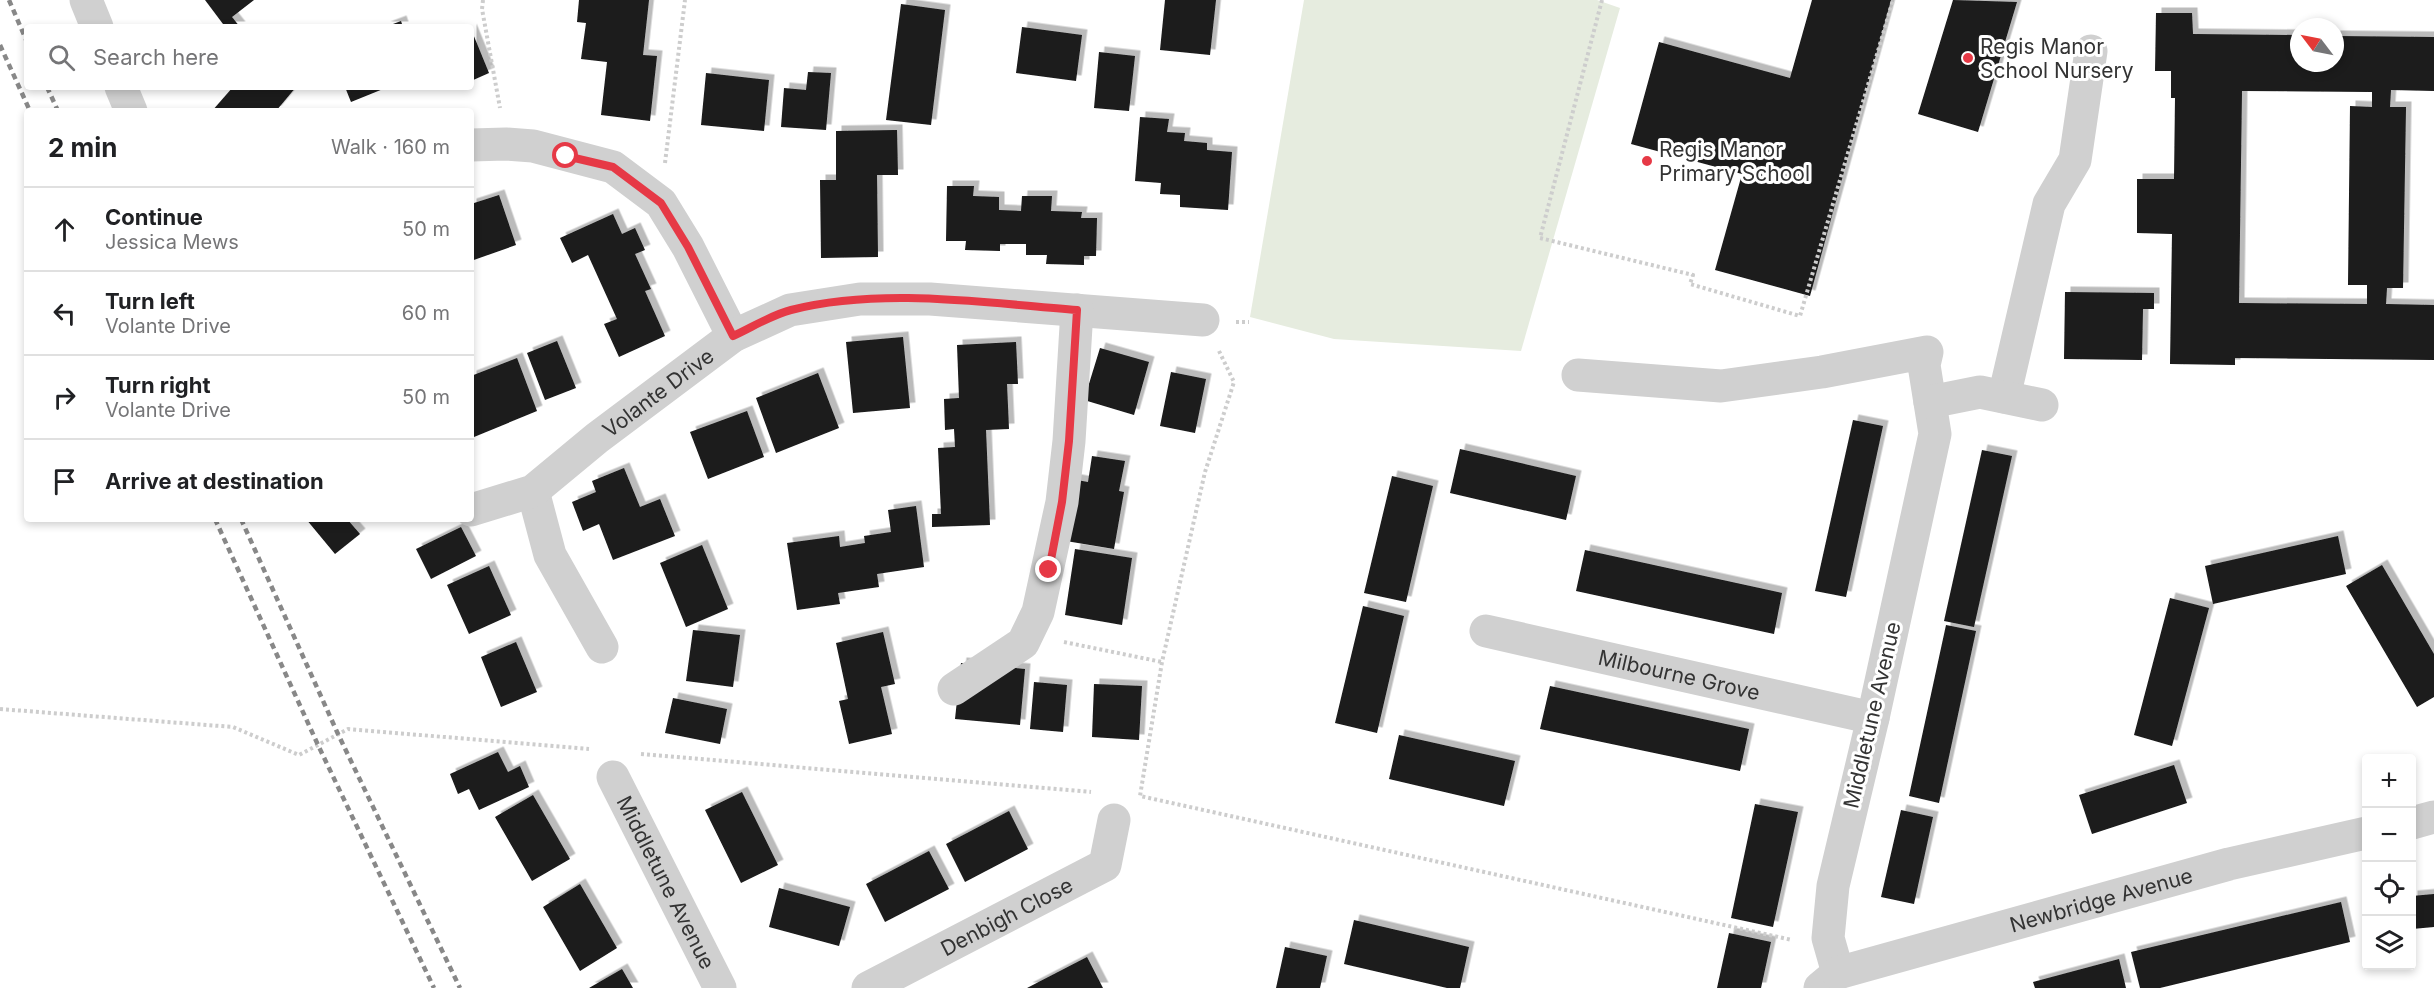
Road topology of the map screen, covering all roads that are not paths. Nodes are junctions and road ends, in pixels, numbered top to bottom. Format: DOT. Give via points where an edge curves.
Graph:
graph roads {
  1 [pos="86,0"];
  2 [pos="96,24"];
  3 [pos="2091,51"];
  4 [pos="122,90"];
  5 [pos="130,108"];
  6 [pos="474,145"];
  7 [pos="1077,310"];
  8 [pos="1203,320"];
  9 [pos="733,336"];
  10 [pos="1578,375"];
  11 [pos="2004,397"];
  12 [pos="1930,402"];
  13 [pos="2042,405"];
  14 [pos="533,491"];
  15 [pos="474,509"];
  16 [pos="1486,631"];
  17 [pos="603,647"];
  18 [pos="954,689"];
  19 [pos="1873,718"];
  20 [pos="613,777"];
  21 [pos="2434,818"];
  22 [pos="1114,820"];
  23 [pos="2416,822"];
  24 [pos="2362,834"];
  25 [pos="1829,981"];
  26 [pos="720,988"];
  27 [pos="868,988"];
  1 -- 2 [label="street"];
  3 -- 11 [label="street" via="2075,160 2049,204"];
  4 -- 5 [label="street"];
  6 -- 9 [label="street" via="533,146 613,167 661,203"];
  7 -- 8 [label="street, Volante Drive"];
  7 -- 9 [label="street, Volante Drive" via="930,299 860,299 790,310"];
  7 -- 18 [label="street" via="1062,502 1038,612 1027,637"];
  9 -- 14 [label="street, Volante Drive"];
  10 -- 12 [label="street" via="1721,386 1927,352 1924,365"];
  11 -- 12 [label="street" via="1980,392"];
  11 -- 13 [label="street"];
  12 -- 19 [label="street, Middletune Avenue" via="1935,434"];
  14 -- 15 [label="street, Volante Drive"];
  14 -- 17 [label="street" via="550,555"];
  16 -- 19 [label="street, Milbourne Grove"];
  19 -- 25 [label="street, Middletune Avenue" via="1833,886"];
  20 -- 26 [label="street, Middletune Avenue"];
  21 -- 23 [label="street"];
  22 -- 27 [label="street, Denbigh Close" via="1105,866"];
  24 -- 25 [label="street, Newbridge Avenue" via="2229,864"];
}
